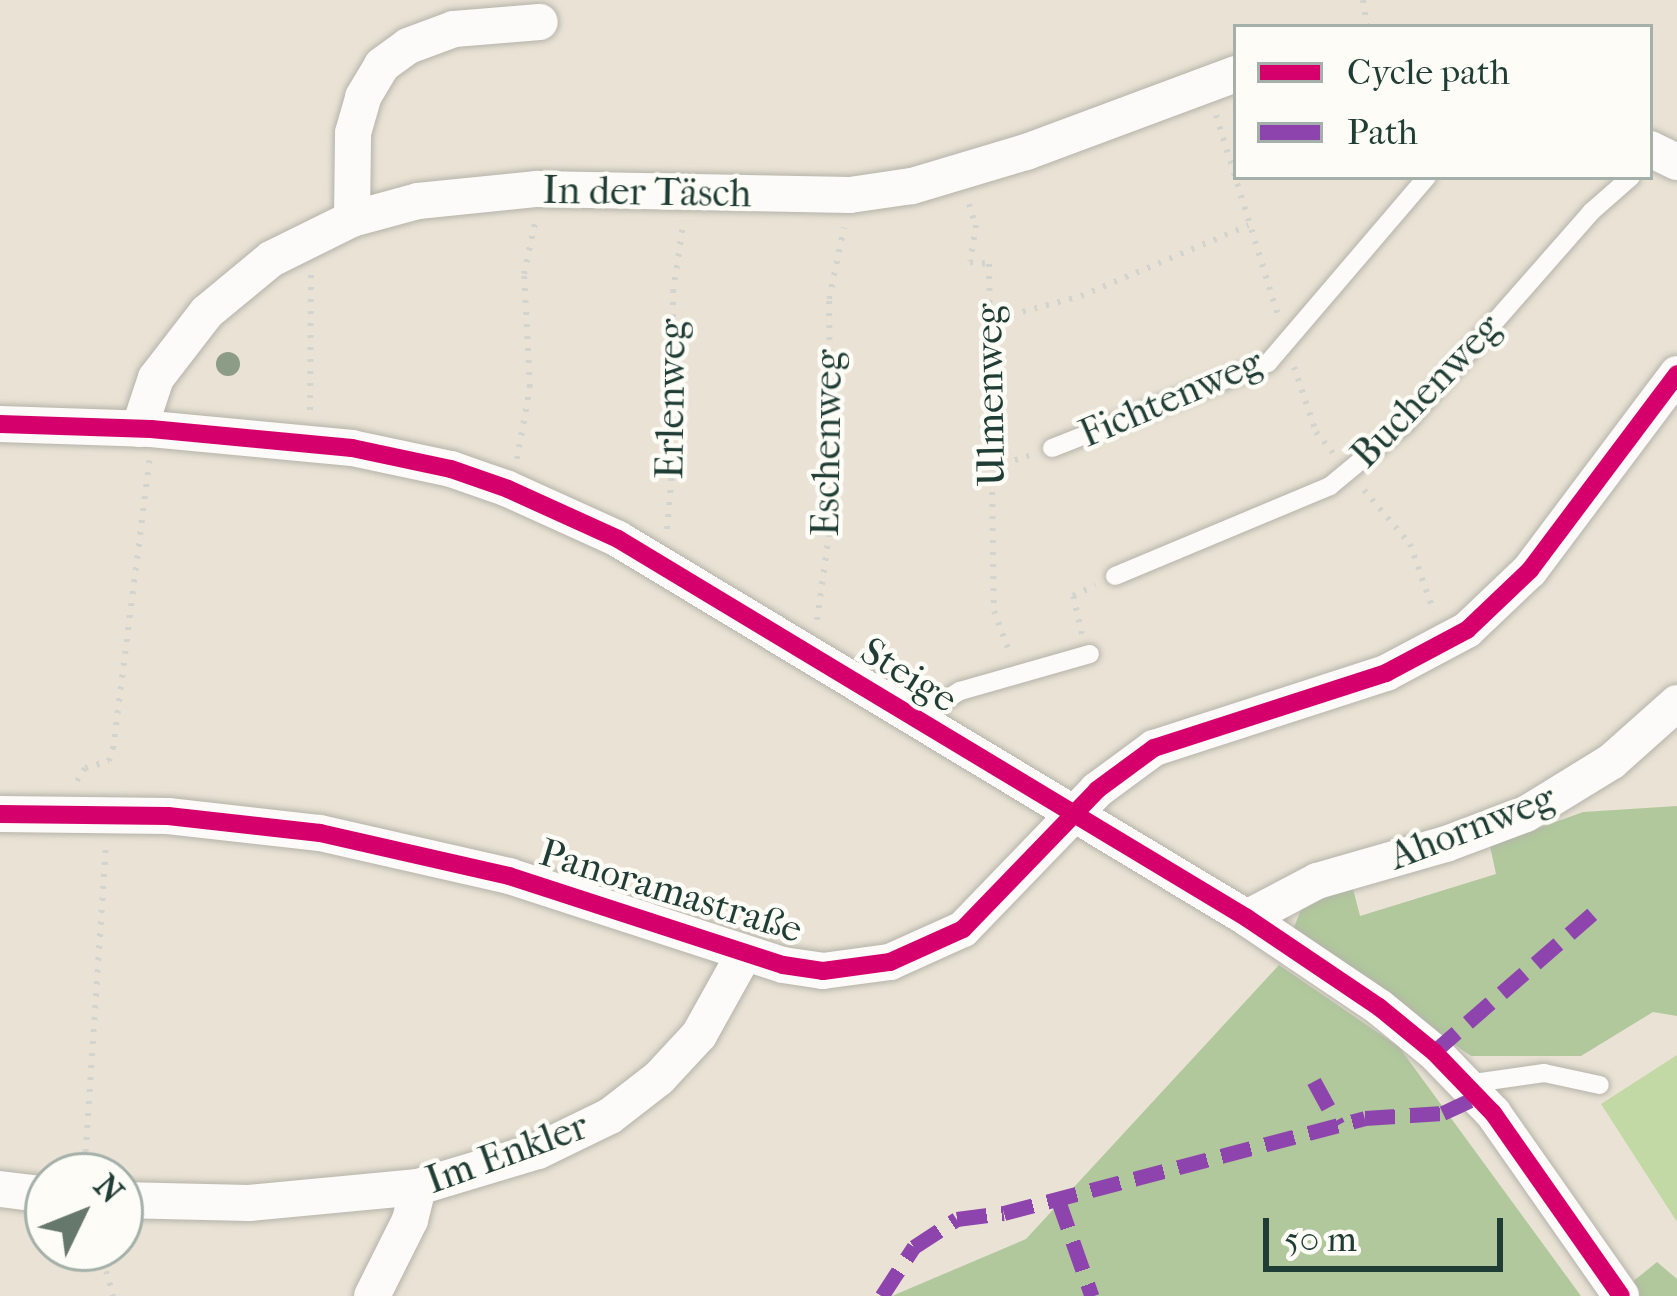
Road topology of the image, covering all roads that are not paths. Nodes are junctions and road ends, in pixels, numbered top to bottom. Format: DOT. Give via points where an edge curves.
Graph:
graph roads {
  1 [pos="540,22"];
  2 [pos="1233,75"];
  3 [pos="1423,180"];
  4 [pos="1628,180"];
  5 [pos="352,219"];
  6 [pos="1677,374"];
  7 [pos="0,424"];
  8 [pos="145,429"];
  9 [pos="1049,449"];
  10 [pos="1115,576"];
  11 [pos="1090,654"];
  12 [pos="1677,703"];
  13 [pos="925,724"];
  14 [pos="0,814"];
  15 [pos="1073,814"];
  16 [pos="1247,918"];
  17 [pos="743,954"];
  18 [pos="1467,1084"];
  19 [pos="1600,1085"];
  20 [pos="418,1187"];
  21 [pos="144,1201"];
  22 [pos="372,1296"];
  23 [pos="1621,1296"];
  1 -- 5 [label="street" via="454,29 382,65 353,133"];
  2 -- 5 [label="street, In der Täsch" via="960,174 850,195 537,189 418,202"];
  3 -- 9 [label="lane, Fichtenweg" via="1268,363"];
  4 -- 10 [label="lane, Buchenweg" via="1405,424 1348,471 1307,497"];
  5 -- 8 [label="street, In der Täsch" via="271,260 207,311 156,378"];
  6 -- 15 [label="street, Panoramastraße" via="1530,570 1467,630 1386,674 1154,748"];
  7 -- 8 [label="street, Steige"];
  8 -- 13 [label="street, Steige" via="400,457 508,489 656,561"];
  11 -- 13 [label="lane" via="960,691"];
  12 -- 16 [label="street, Ahornweg" via="1612,761 1526,814 1317,881"];
  13 -- 15 [label="street, Steige"];
  14 -- 17 [label="street, Panoramastraße" via="108,813 320,833 509,876"];
  15 -- 16 [label="street, Steige"];
  15 -- 17 [label="street, Panoramastraße" via="973,919 930,948 823,970"];
  16 -- 18 [label="street, Steige" via="1378,1007"];
  17 -- 20 [label="street, Im Enkler" via="698,1035 626,1104 538,1151"];
  18 -- 19 [label="lane" via="1544,1072"];
  18 -- 23 [label="street, Steige" via="1524,1151"];
  20 -- 21 [label="street, Im Enkler" via="249,1203"];
  20 -- 22 [label="street"];
}
